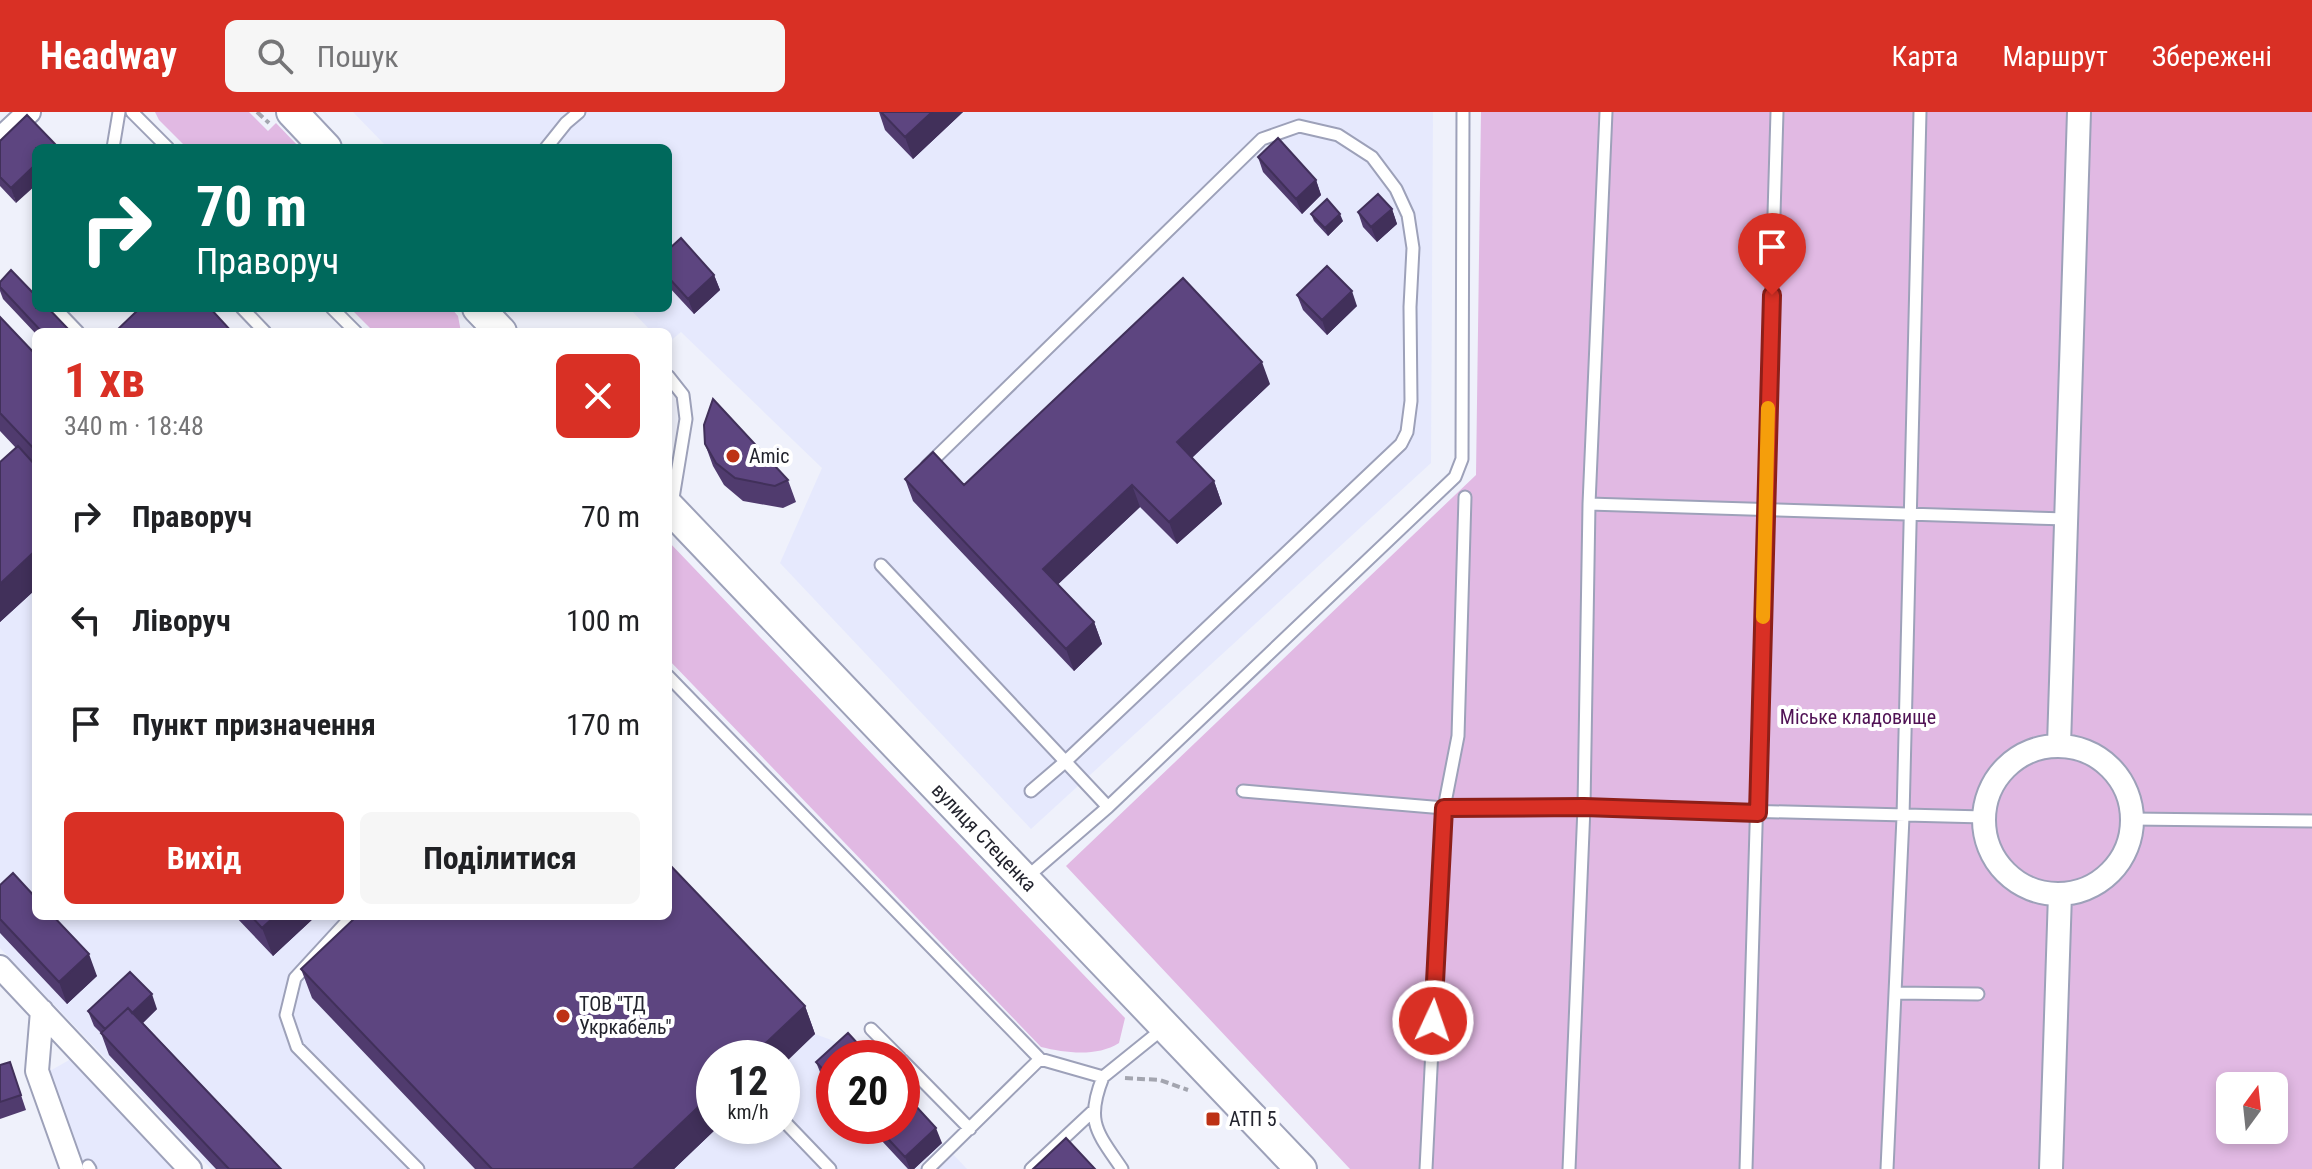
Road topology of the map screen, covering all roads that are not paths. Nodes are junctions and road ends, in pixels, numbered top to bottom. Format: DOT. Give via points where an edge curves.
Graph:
graph roads {
  1 [pos="29,112"];
  2 [pos="119,112"];
  3 [pos="132,112"];
  4 [pos="579,112"];
  5 [pos="1463,112"];
  6 [pos="1606,112"];
  7 [pos="1777,112"];
  8 [pos="1920,112"];
  9 [pos="2079,112"];
  10 [pos="280,118"];
  11 [pos="0,139"];
  12 [pos="114,144"];
  13 [pos="164,144"];
  14 [pos="320,144"];
  15 [pos="549,144"];
  16 [pos="59,312"];
  17 [pos="246,312"];
  18 [pos="336,312"];
  19 [pos="482,312"];
  20 [pos="74,328"];
  21 [pos="261,328"];
  22 [pos="352,328"];
  23 [pos="497,328"];
  24 [pos="672,381"];
  25 [pos="926,467"];
  26 [pos="672,491"];
  27 [pos="1465,497"];
  28 [pos="1589,504"];
  29 [pos="1766,508"];
  30 [pos="672,510"];
  31 [pos="1911,515"];
  32 [pos="2066,519"];
  33 [pos="881,565"];
  34 [pos="672,680"];
  35 [pos="2059,745"];
  36 [pos="1066,761"];
  37 [pos="1031,791"];
  38 [pos="1243,791"];
  39 [pos="1108,807"];
  40 [pos="1584,807"];
  41 [pos="1444,808"];
  42 [pos="1758,813"];
  43 [pos="1903,817"];
  44 [pos="1984,817"];
  45 [pos="2131,819"];
  46 [pos="2312,821"];
  47 [pos="1024,880"];
  48 [pos="2060,894"];
  49 [pos="348,920"];
  50 [pos="0,967"];
  51 [pos="1895,993"];
  52 [pos="1978,994"];
  53 [pos="42,1011"];
  54 [pos="1165,1026"];
  55 [pos="871,1029"];
  56 [pos="882,1040"];
  57 [pos="1040,1059"];
  58 [pos="1103,1077"];
  59 [pos="920,1078"];
  60 [pos="1092,1112"];
  61 [pos="970,1129"];
  62 [pos="800,1138"];
  63 [pos="83,1168"];
  64 [pos="190,1169"];
  65 [pos="418,1169"];
  66 [pos="830,1169"];
  67 [pos="928,1169"];
  68 [pos="1031,1169"];
  69 [pos="1122,1169"];
  70 [pos="1301,1169"];
  71 [pos="1426,1169"];
  72 [pos="1569,1169"];
  73 [pos="1746,1169"];
  74 [pos="1887,1169"];
  75 [pos="2051,1169"];
  1 -- 11 [label="street"];
  2 -- 12 [label="lane"];
  3 -- 13 [label="lane"];
  4 -- 15 [label="lane"];
  5 -- 39 [label="lane" via="1462,459 1455,477"];
  6 -- 28 [label="lane"];
  7 -- 29 [label="lane"];
  8 -- 31 [label="lane"];
  9 -- 32 [label="street"];
  10 -- 14 [label="main road"];
  16 -- 20 [label="lane"];
  17 -- 21 [label="lane"];
  18 -- 22 [label="lane"];
  19 -- 23 [label="main road"];
  24 -- 26 [label="lane" via="683,395 686,419"];
  25 -- 36 [label="lane" via="1262,139 1299,126 1338,135 1372,157 1396,189 1408,215 1413,248 1410,418 1401,444"];
  27 -- 41 [label="lane" via="1458,736"];
  28 -- 29 [label="lane"];
  28 -- 40 [label="lane"];
  29 -- 31 [label="lane"];
  29 -- 42 [label="lane"];
  30 -- 47 [label="main road, вулиця Стеценка"];
  31 -- 32 [label="lane"];
  31 -- 43 [label="lane"];
  32 -- 35 [label="street"];
  33 -- 36 [label="lane"];
  34 -- 57 [label="lane"];
  35 -- 44 [label="street" via="2034,749 2012,761 1995,779"];
  35 -- 45 [label="street" via="2105,762 2121,781"];
  36 -- 37 [label="lane"];
  36 -- 39 [label="lane"];
  38 -- 41 [label="lane"];
  39 -- 47 [label="lane"];
  40 -- 41 [label="lane"];
  40 -- 42 [label="lane"];
  40 -- 72 [label="lane"];
  41 -- 71 [label="lane"];
  42 -- 43 [label="lane"];
  42 -- 73 [label="lane"];
  43 -- 44 [label="lane"];
  43 -- 51 [label="lane"];
  44 -- 48 [label="street" via="1990,850 2002,869 2038,892"];
  45 -- 46 [label="lane"];
  45 -- 48 [label="street" via="2127,847 2116,866 2101,881"];
  47 -- 54 [label="main road, вулиця Стеценка"];
  48 -- 75 [label="street"];
  49 -- 65 [label="lane" via="295,978 286,1015 297,1047"];
  50 -- 53 [label="street"];
  51 -- 52 [label="lane"];
  51 -- 74 [label="lane"];
  53 -- 63 [label="street" via="37,1071"];
  53 -- 64 [label="street"];
  54 -- 58 [label="lane"];
  54 -- 70 [label="main road, вулиця Стеценка"];
  55 -- 56 [label="lane"];
  57 -- 58 [label="lane"];
  57 -- 61 [label="lane"];
  58 -- 60 [label="lane"];
  59 -- 61 [label="lane"];
  60 -- 68 [label="lane"];
  60 -- 69 [label="lane" via="1100,1136"];
  61 -- 67 [label="lane"];
  62 -- 66 [label="lane"];
}
